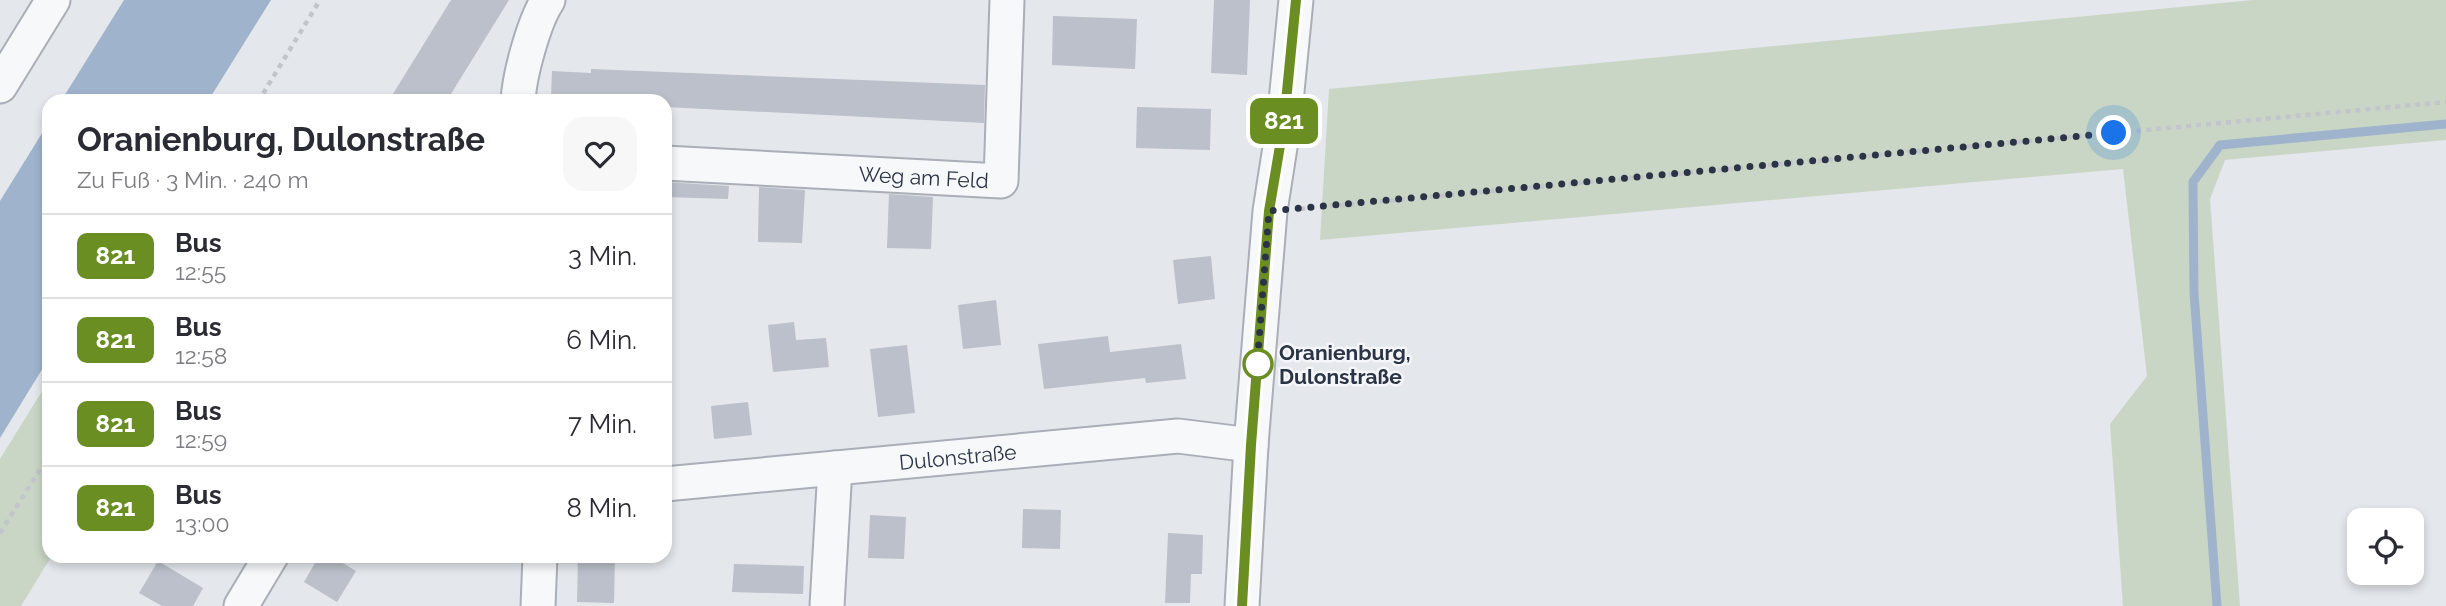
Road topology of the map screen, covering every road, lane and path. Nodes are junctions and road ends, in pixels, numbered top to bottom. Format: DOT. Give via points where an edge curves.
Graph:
graph roads {
  1 [pos="53,0"];
  2 [pos="320,0"];
  3 [pos="548,0"];
  4 [pos="1007,0"];
  5 [pos="1296,0"];
  6 [pos="0,86"];
  7 [pos="263,94"];
  8 [pos="519,94"];
  9 [pos="2446,102"];
  10 [pos="672,163"];
  11 [pos="1269,211"];
  12 [pos="1251,445"];
  13 [pos="42,466"];
  14 [pos="835,468"];
  15 [pos="672,483"];
  16 [pos="0,533"];
  17 [pos="267,563"];
  18 [pos="540,563"];
  19 [pos="240,606"];
  20 [pos="538,606"];
  21 [pos="827,606"];
  22 [pos="1242,606"];
  1 -- 6 [label="street"];
  2 -- 7 [label="path"];
  3 -- 8 [label="street" via="527,54"];
  4 -- 10 [label="street, Weg am Feld" via="1001,181"];
  5 -- 11 [label="street" via="1284,122"];
  9 -- 11 [label="path"];
  11 -- 12 [label="street"];
  12 -- 14 [label="street, Dulonstraße" via="1178,436"];
  12 -- 22 [label="street"];
  13 -- 16 [label="path"];
  14 -- 15 [label="street, Dulonstraße"];
  14 -- 21 [label="street"];
  17 -- 19 [label="street"];
  18 -- 20 [label="street"];
}
